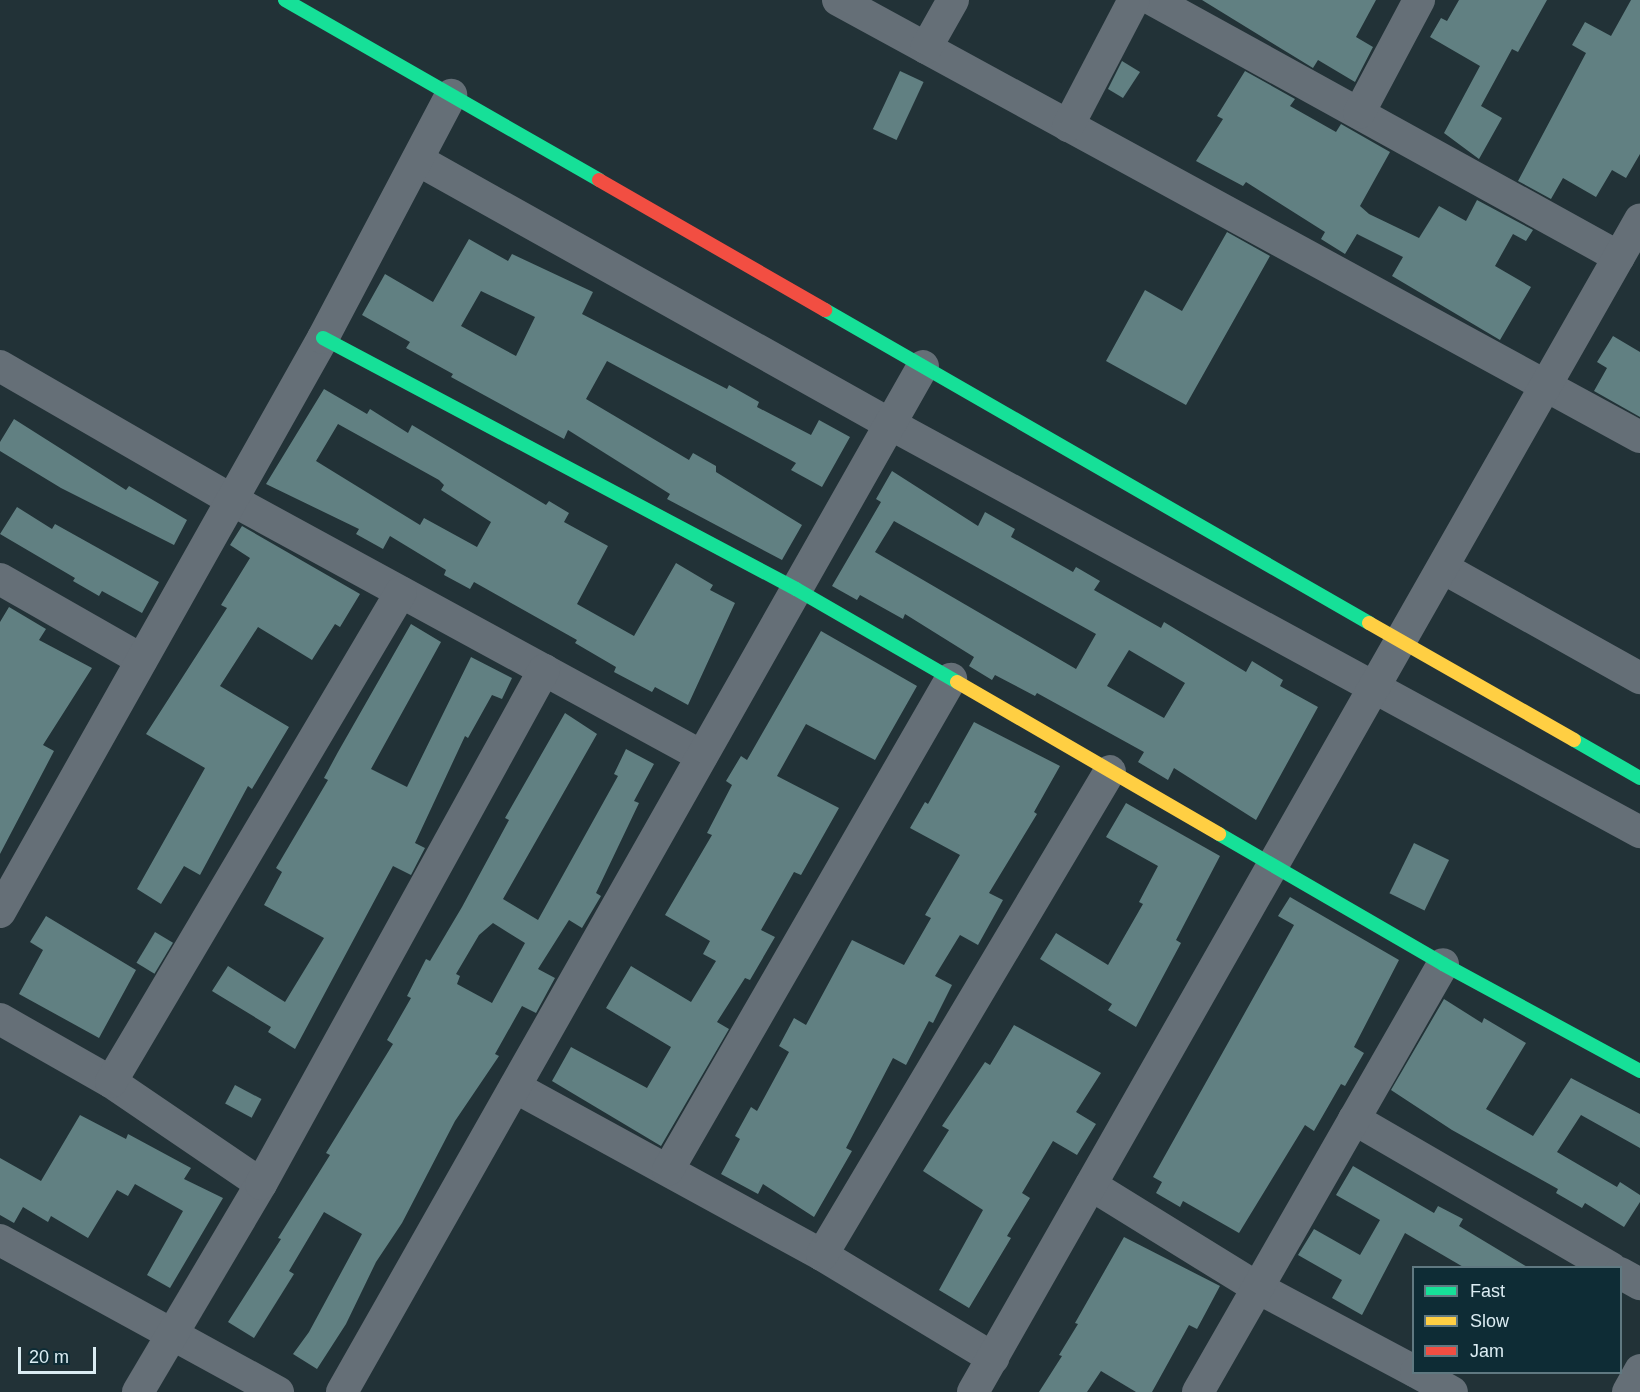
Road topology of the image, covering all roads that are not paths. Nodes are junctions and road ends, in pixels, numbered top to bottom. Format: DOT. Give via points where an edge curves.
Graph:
graph roads {
  1 [pos="838,0"];
  2 [pos="953,0"];
  3 [pos="1134,0"];
  4 [pos="1153,0"];
  5 [pos="1419,0"];
  6 [pos="288,1"];
  7 [pos="926,48"];
  8 [pos="451,95"];
  9 [pos="1359,113"];
  10 [pos="1068,126"];
  11 [pos="418,160"];
  12 [pos="1640,220"];
  13 [pos="1619,257"];
  14 [pos="323,338"];
  15 [pos="0,366"];
  16 [pos="923,366"];
  17 [pos="1546,385"];
  18 [pos="890,424"];
  19 [pos="1640,437"];
  20 [pos="232,500"];
  21 [pos="1443,568"];
  22 [pos="0,579"];
  23 [pos="796,589"];
  24 [pos="400,592"];
  25 [pos="1402,641"];
  26 [pos="142,660"];
  27 [pos="544,670"];
  28 [pos="1640,678"];
  29 [pos="951,679"];
  30 [pos="1376,687"];
  31 [pos="702,756"];
  32 [pos="1110,771"];
  33 [pos="1640,778"];
  34 [pos="1640,832"];
  35 [pos="1274,866"];
  36 [pos="0,912"];
  37 [pos="1443,964"];
  38 [pos="0,1019"];
  39 [pos="1640,1071"];
  40 [pos="111,1082"];
  41 [pos="514,1087"];
  42 [pos="1354,1119"];
  43 [pos="668,1170"];
  44 [pos="261,1184"];
  45 [pos="1091,1185"];
  46 [pos="0,1240"];
  47 [pos="822,1255"];
  48 [pos="1608,1266"];
  49 [pos="1622,1274"];
  50 [pos="1640,1284"];
  51 [pos="1258,1288"];
  52 [pos="170,1333"];
  53 [pos="993,1358"];
  54 [pos="1412,1370"];
  55 [pos="1640,1370"];
  56 [pos="1419,1374"];
  57 [pos="138,1392"];
  58 [pos="278,1392"];
  59 [pos="342,1392"];
  60 [pos="973,1392"];
  61 [pos="1198,1392"];
  62 [pos="1452,1392"];
  63 [pos="1628,1392"];
  1 -- 7 [label="street"];
  2 -- 7 [label="street"];
  3 -- 10 [label="street"];
  4 -- 9 [label="street"];
  5 -- 9 [label="street"];
  6 -- 8 [label="street"];
  7 -- 10 [label="street"];
  8 -- 11 [label="street"];
  8 -- 16 [label="street"];
  9 -- 13 [label="street"];
  10 -- 17 [label="street"];
  11 -- 14 [label="street"];
  11 -- 18 [label="street"];
  12 -- 13 [label="street"];
  13 -- 17 [label="street"];
  14 -- 20 [label="street"];
  14 -- 23 [label="street"];
  15 -- 20 [label="street"];
  16 -- 18 [label="street"];
  16 -- 25 [label="street"];
  17 -- 19 [label="street"];
  17 -- 21 [label="street"];
  18 -- 23 [label="street"];
  18 -- 30 [label="street"];
  20 -- 24 [label="street"];
  20 -- 26 [label="street"];
  21 -- 25 [label="street"];
  21 -- 28 [label="street"];
  22 -- 26 [label="street"];
  23 -- 29 [label="street"];
  23 -- 31 [label="street"];
  24 -- 27 [label="street"];
  24 -- 40 [label="street"];
  25 -- 30 [label="street"];
  25 -- 33 [label="street"];
  26 -- 36 [label="street"];
  27 -- 31 [label="street"];
  27 -- 44 [label="street"];
  29 -- 32 [label="street"];
  29 -- 43 [label="street"];
  30 -- 34 [label="street"];
  30 -- 35 [label="street"];
  31 -- 41 [label="street"];
  32 -- 35 [label="street"];
  32 -- 47 [label="street"];
  35 -- 37 [label="street"];
  35 -- 45 [label="street"];
  37 -- 39 [label="street"];
  37 -- 42 [label="street"];
  38 -- 40 [label="street"];
  40 -- 44 [label="street"];
  41 -- 43 [label="street"];
  41 -- 59 [label="street"];
  42 -- 48 [label="street"];
  42 -- 51 [label="street"];
  43 -- 47 [label="street"];
  44 -- 52 [label="street"];
  45 -- 51 [label="street"];
  45 -- 53 [label="street"];
  46 -- 52 [label="street"];
  47 -- 53 [label="street"];
  49 -- 50 [label="street"];
  51 -- 54 [label="street"];
  51 -- 61 [label="street"];
  52 -- 57 [label="street"];
  52 -- 58 [label="street"];
  53 -- 60 [label="street"];
  55 -- 63 [label="street"];
  56 -- 62 [label="street"];
}
